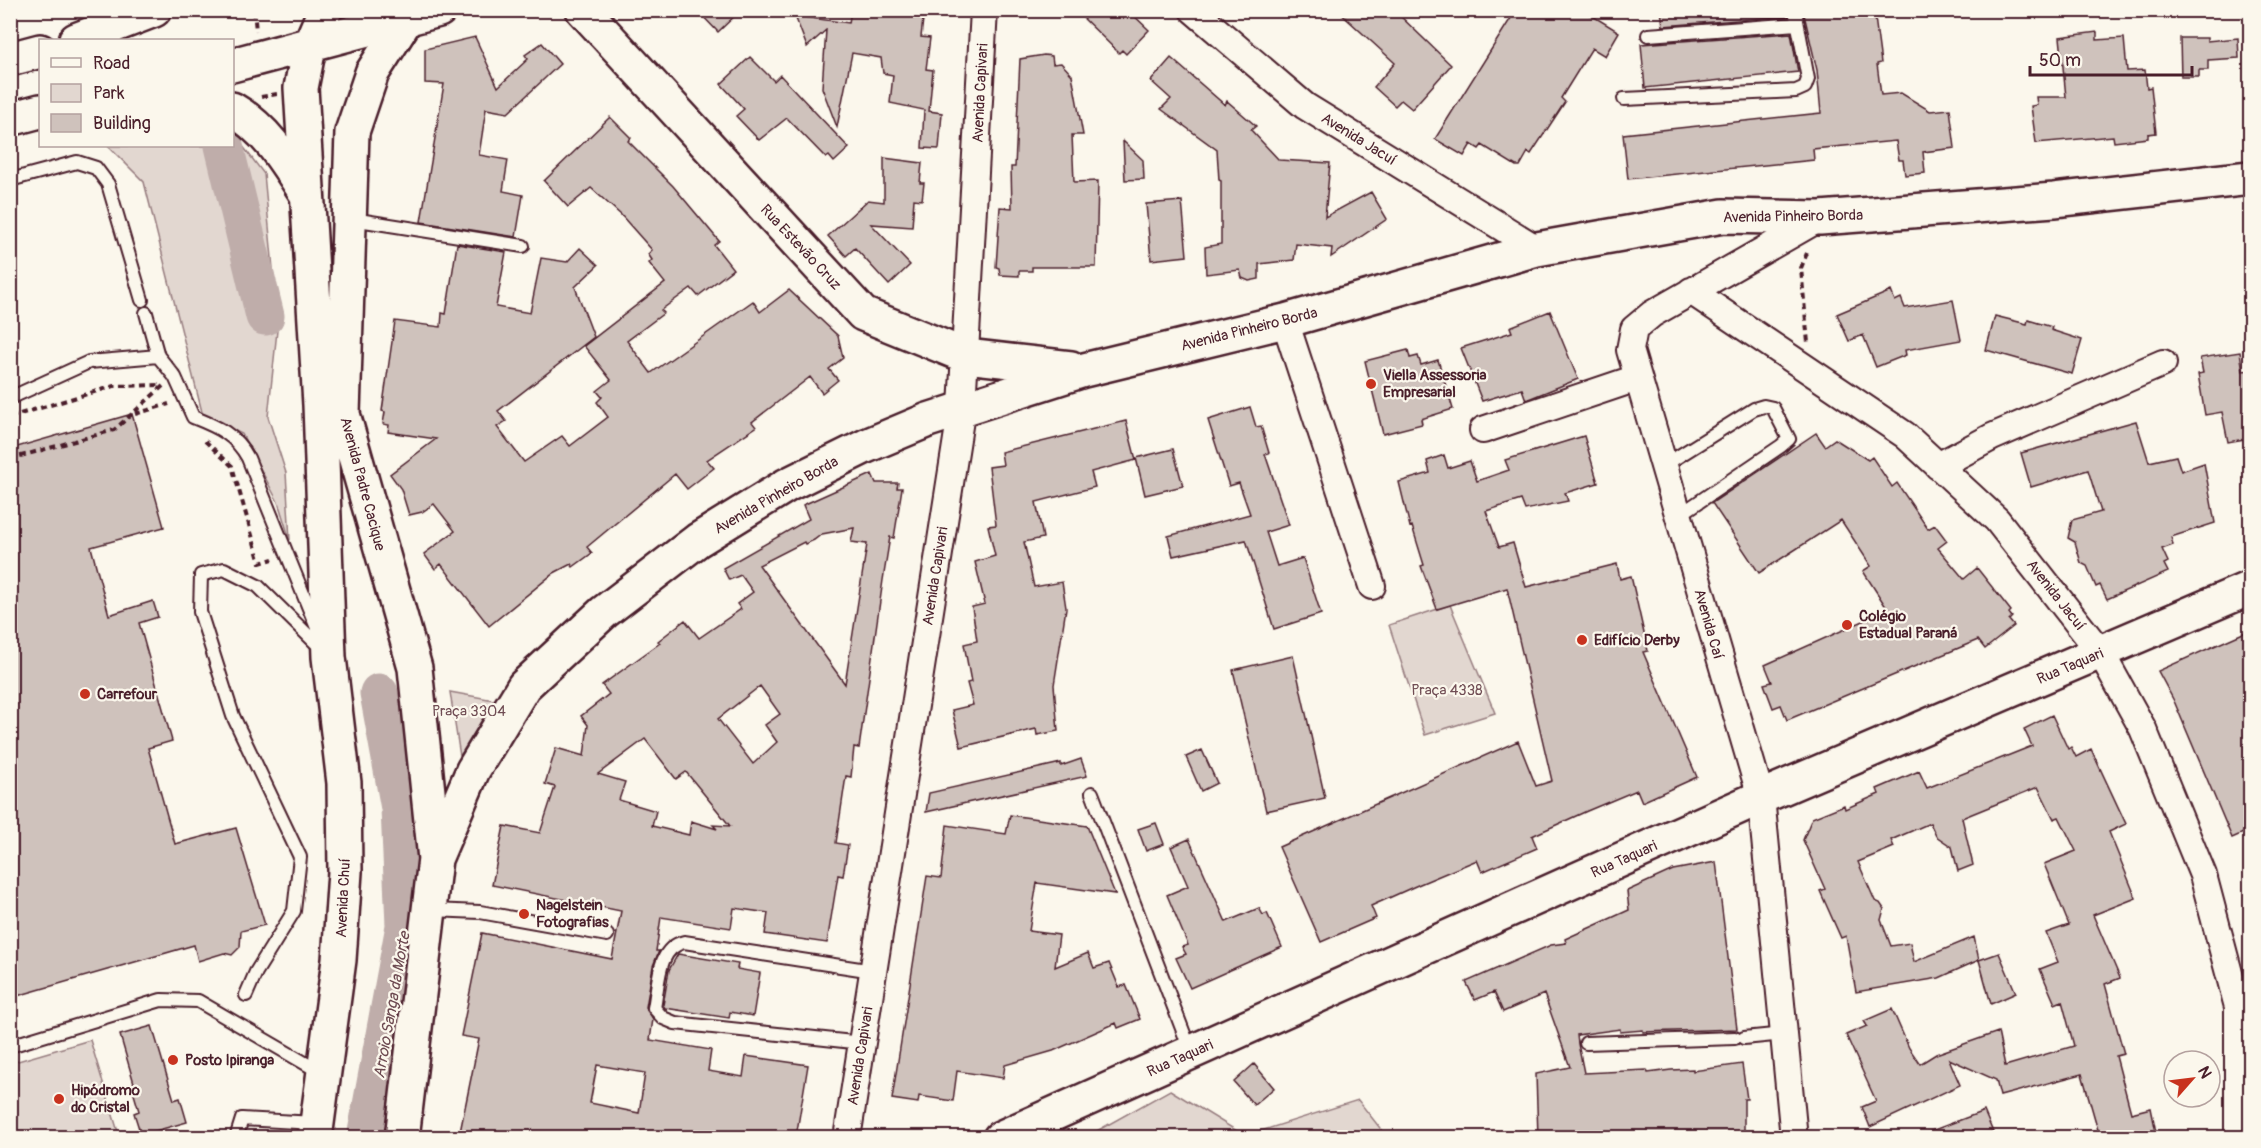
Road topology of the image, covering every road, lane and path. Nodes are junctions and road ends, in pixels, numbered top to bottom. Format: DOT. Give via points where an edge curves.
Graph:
graph roads {
  1 [pos="103,10"];
  2 [pos="154,10"];
  3 [pos="325,10"];
  4 [pos="439,10"];
  5 [pos="583,10"];
  6 [pos="984,10"];
  7 [pos="1193,10"];
  8 [pos="1795,10"];
  9 [pos="408,15"];
  10 [pos="1797,24"];
  11 [pos="1648,35"];
  12 [pos="76,39"];
  13 [pos="78,39"];
  14 [pos="309,47"];
  15 [pos="39,51"];
  16 [pos="10,59"];
  17 [pos="234,65"];
  18 [pos="1624,99"];
  19 [pos="234,110"];
  20 [pos="39,111"];
  21 [pos="10,119"];
  22 [pos="2250,178"];
  23 [pos="10,180"];
  24 [pos="308,196"];
  25 [pos="351,218"];
  26 [pos="1820,218"];
  27 [pos="523,246"];
  28 [pos="1537,249"];
  29 [pos="1691,291"];
  30 [pos="142,300"];
  31 [pos="146,313"];
  32 [pos="1285,321"];
  33 [pos="158,356"];
  34 [pos="966,356"];
  35 [pos="2163,363"];
  36 [pos="1084,370"];
  37 [pos="1811,371"];
  38 [pos="1637,378"];
  39 [pos="164,385"];
  40 [pos="10,398"];
  41 [pos="169,404"];
  42 [pos="962,407"];
  43 [pos="176,412"];
  44 [pos="132,414"];
  45 [pos="10,417"];
  46 [pos="1483,430"];
  47 [pos="198,436"];
  48 [pos="10,459"];
  49 [pos="1663,466"];
  50 [pos="1938,466"];
  51 [pos="1678,516"];
  52 [pos="287,554"];
  53 [pos="1372,586"];
  54 [pos="2250,588"];
  55 [pos="2101,653"];
  56 [pos="329,657"];
  57 [pos="1092,794"];
  58 [pos="1761,797"];
  59 [pos="435,860"];
  60 [pos="430,910"];
  61 [pos="607,935"];
  62 [pos="873,971"];
  63 [pos="246,995"];
  64 [pos="1784,1034"];
  65 [pos="862,1043"];
  66 [pos="1586,1043"];
  67 [pos="10,1046"];
  68 [pos="1191,1053"];
  69 [pos="324,1075"];
  70 [pos="315,1130"];
  71 [pos="236,1137"];
  72 [pos="402,1137"];
  73 [pos="847,1137"];
  74 [pos="1000,1137"];
  75 [pos="1794,1137"];
  76 [pos="2238,1137"];
  1 -- 12 [label="street"];
  2 -- 13 [label="main road"];
  3 -- 14 [label="main road, Avenida Padre Cacique"];
  4 -- 9 [label="main road"];
  5 -- 34 [label="main road, Rua Estevão Cruz" via="863,314"];
  6 -- 34 [label="street, Avenida Capivari"];
  7 -- 28 [label="street, Avenida Jacuí" via="1305,106"];
  8 -- 10 [label="lane"];
  9 -- 14 [label="main road"];
  9 -- 25 [label="main road, Avenida Padre Cacique" via="372,73 352,132"];
  10 -- 11 [label="lane"];
  10 -- 18 [label="lane" via="1808,79 1805,87 1796,91"];
  14 -- 17 [label="main road"];
  14 -- 24 [label="main road, Avenida Padre Cacique" via="301,88"];
  15 -- 16 [label="main road"];
  19 -- 24 [label="main road" via="249,119 277,148"];
  20 -- 21 [label="main road"];
  22 -- 26 [label="main road, Avenida Pinheiro Borda" via="2054,200"];
  23 -- 30 [label="lane" via="77,162 96,168 108,184"];
  24 -- 56 [label="main road, Avenida Padre Cacique"];
  25 -- 27 [label="lane"];
  25 -- 59 [label="main road, Avenida Padre Cacique" via="343,414 415,668"];
  26 -- 28 [label="main road, Avenida Pinheiro Borda" via="1723,216"];
  26 -- 29 [label="street, Avenida Caí"];
  26 -- 37 [label="path" via="1801,268"];
  28 -- 32 [label="main road, Avenida Pinheiro Borda"];
  29 -- 37 [label="street, Avenida Jacuí"];
  29 -- 38 [label="street, Avenida Caí" via="1634,329 1630,350"];
  31 -- 33 [label="lane"];
  32 -- 36 [label="main road, Avenida Pinheiro Borda"];
  32 -- 53 [label="street"];
  33 -- 40 [label="lane" via="89,362"];
  33 -- 52 [label="lane" via="175,377 193,417 226,431 239,442"];
  34 -- 36 [label="main road, Rua Estevão Cruz"];
  34 -- 42 [label="street, Avenida Capivari"];
  35 -- 50 [label="street" via="1992,437"];
  36 -- 42 [label="main road, Avenida Pinheiro Borda"];
  37 -- 50 [label="street, Avenida Jacuí" via="1905,435"];
  38 -- 46 [label="street"];
  38 -- 49 [label="street, Avenida Caí"];
  39 -- 41 [label="path"];
  39 -- 44 [label="path"];
  39 -- 45 [label="path" via="114,386"];
  41 -- 43 [label="path"];
  41 -- 44 [label="path"];
  42 -- 59 [label="main road, Avenida Pinheiro Borda" via="866,446 787,485 698,540 604,612 524,686 473,770"];
  42 -- 62 [label="street, Avenida Capivari"];
  44 -- 48 [label="path" via="114,429"];
  47 -- 52 [label="path" via="232,466 260,563"];
  49 -- 51 [label="street, Avenida Caí"];
  49 -- 51 [label="lane" via="1754,408 1773,408 1787,432 1789,439 1781,446"];
  50 -- 55 [label="street, Avenida Jacuí" via="1997,520"];
  51 -- 58 [label="street, Avenida Caí"];
  52 -- 56 [label="lane"];
  54 -- 55 [label="main road, Rua Taquari"];
  55 -- 58 [label="main road, Rua Taquari"];
  55 -- 76 [label="street, Avenida Jacuí" via="2142,729 2203,875 2238,1006"];
  56 -- 63 [label="lane" via="258,586 224,569 201,575 200,612 233,716 300,857 294,911"];
  56 -- 69 [label="main road, Avenida Chuí" via="344,783 345,872 339,960"];
  57 -- 68 [label="lane"];
  58 -- 64 [label="street, Avenida Caí"];
  58 -- 68 [label="main road, Rua Taquari"];
  59 -- 60 [label="main road"];
  60 -- 61 [label="lane" via="480,912"];
  60 -- 72 [label="main road"];
  62 -- 65 [label="street, Avenida Capivari"];
  62 -- 65 [label="lane" via="684,942 665,952 654,1008 675,1023"];
  64 -- 66 [label="lane"];
  64 -- 75 [label="street, Avenida Caí"];
  65 -- 73 [label="street, Avenida Capivari"];
  67 -- 69 [label="lane" via="160,1000 198,1001"];
  68 -- 74 [label="main road, Rua Taquari"];
  69 -- 70 [label="main road, Avenida Chuí"];
  70 -- 71 [label="lane" via="242,1119"];
}
